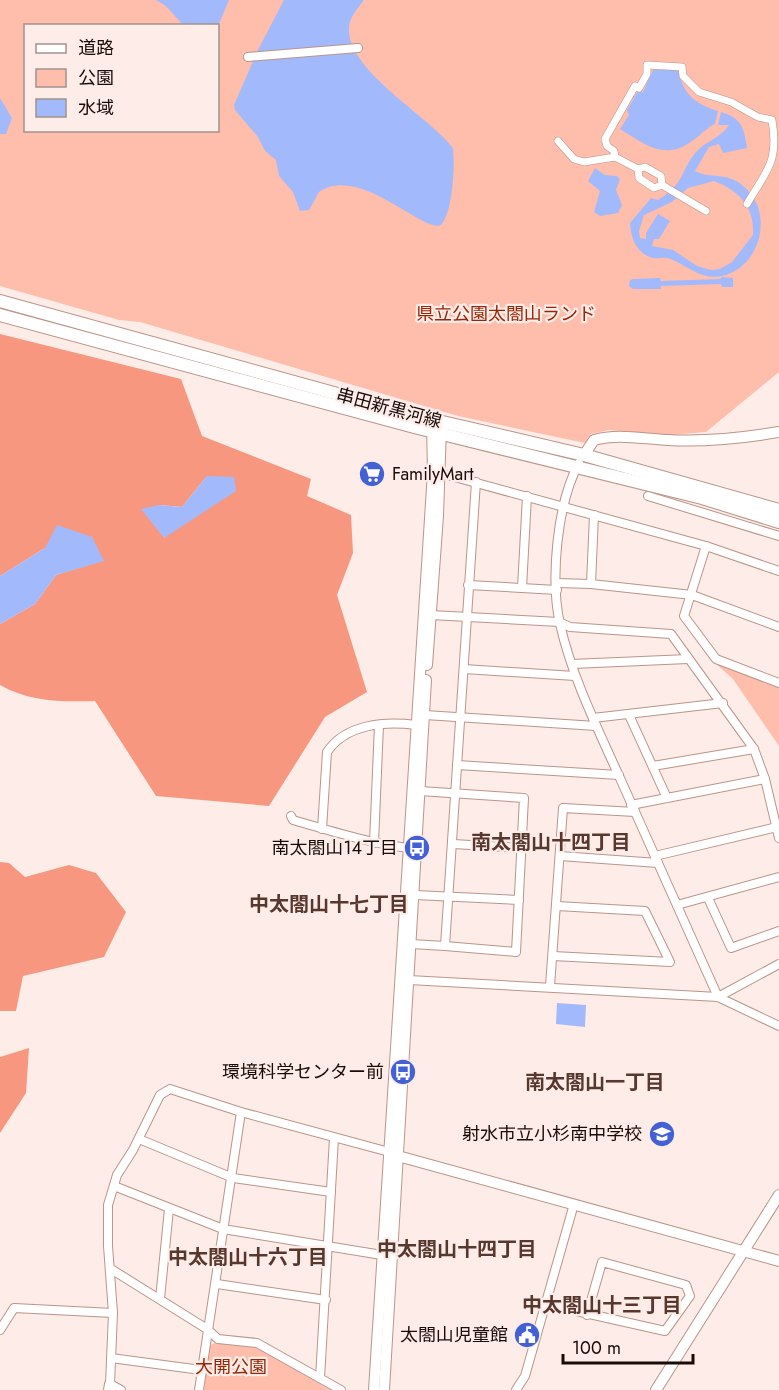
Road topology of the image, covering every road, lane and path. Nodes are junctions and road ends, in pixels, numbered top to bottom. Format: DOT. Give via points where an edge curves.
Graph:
graph roads {
  1 [pos="358,48"];
  2 [pos="248,57"];
  3 [pos="558,141"];
  4 [pos="615,157"];
  5 [pos="638,169"];
  6 [pos="662,185"];
  7 [pos="747,204"];
  8 [pos="706,211"];
  9 [pos="0,301"];
  10 [pos="0,315"];
  11 [pos="437,427"];
  12 [pos="779,432"];
  13 [pos="584,455"];
  14 [pos="577,468"];
  15 [pos="440,472"];
  16 [pos="476,482"];
  17 [pos="527,496"];
  18 [pos="648,496"];
  19 [pos="564,506"];
  20 [pos="779,510"];
  21 [pos="594,515"];
  22 [pos="779,522"];
  23 [pos="779,536"];
  24 [pos="706,546"];
  25 [pos="779,571"];
  26 [pos="429,583"];
  27 [pos="591,584"];
  28 [pos="468,585"];
  29 [pos="557,587"];
  30 [pos="522,588"];
  31 [pos="692,595"];
  32 [pos="431,615"];
  33 [pos="466,617"];
  34 [pos="559,622"];
  35 [pos="779,627"];
  36 [pos="688,659"];
  37 [pos="572,664"];
  38 [pos="464,669"];
  39 [pos="575,676"];
  40 [pos="779,682"];
  41 [pos="723,703"];
  42 [pos="425,715"];
  43 [pos="628,715"];
  44 [pos="460,717"];
  45 [pos="594,722"];
  46 [pos="416,724"];
  47 [pos="380,725"];
  48 [pos="754,749"];
  49 [pos="457,765"];
  50 [pos="653,766"];
  51 [pos="619,775"];
  52 [pos="765,779"];
  53 [pos="420,791"];
  54 [pos="455,792"];
  55 [pos="667,798"];
  56 [pos="633,808"];
  57 [pos="291,816"];
  58 [pos="777,827"];
  59 [pos="322,829"];
  60 [pos="779,838"];
  61 [pos="374,843"];
  62 [pos="453,844"];
  63 [pos="408,848"];
  64 [pos="522,848"];
  65 [pos="560,856"];
  66 [pos="656,859"];
  67 [pos="779,878"];
  68 [pos="415,895"];
  69 [pos="449,896"];
  70 [pos="708,898"];
  71 [pos="519,900"];
  72 [pos="677,905"];
  73 [pos="557,906"];
  74 [pos="779,931"];
  75 [pos="411,944"];
  76 [pos="446,946"];
  77 [pos="553,956"];
  78 [pos="779,964"];
  79 [pos="409,980"];
  80 [pos="550,986"];
  81 [pos="718,997"];
  82 [pos="779,1026"];
  83 [pos="241,1112"];
  84 [pos="334,1138"];
  85 [pos="139,1139"];
  86 [pos="393,1153"];
  87 [pos="233,1178"];
  88 [pos="114,1186"];
  89 [pos="331,1192"];
  90 [pos="779,1194"];
  91 [pos="574,1204"];
  92 [pos="169,1209"];
  93 [pos="223,1229"];
  94 [pos="329,1247"];
  95 [pos="743,1251"];
  96 [pos="387,1256"];
  97 [pos="779,1261"];
  98 [pos="111,1269"];
  99 [pos="217,1284"];
  100 [pos="160,1299"];
  101 [pos="326,1300"];
  102 [pos="545,1304"];
  103 [pos="113,1313"];
  104 [pos="587,1315"];
  105 [pos="207,1329"];
  106 [pos="0,1330"];
  107 [pos="111,1358"];
  108 [pos="201,1370"];
  109 [pos="320,1378"];
  110 [pos="110,1387"];
  111 [pos="121,1390"];
  112 [pos="199,1390"];
  113 [pos="341,1390"];
  114 [pos="374,1390"];
  115 [pos="384,1390"];
  116 [pos="516,1390"];
  117 [pos="656,1390"];
  1 -- 2 [label="street"];
  3 -- 4 [label="street" via="574,159 584,162"];
  4 -- 5 [label="street"];
  4 -- 7 [label="street" via="604,139 635,86 639,88 647,65 682,67 683,75 699,92 772,120 777,146 774,158"];
  5 -- 6 [label="street" via="645,167 661,176"];
  5 -- 6 [label="street" via="639,178 654,188"];
  6 -- 8 [label="street"];
  9 -- 11 [label="main road, 串田新黒河線"];
  10 -- 11 [label="main road, 串田新黒河線"];
  11 -- 13 [label="main road, 串田新黒河線"];
  11 -- 14 [label="main road, 串田新黒河線"];
  11 -- 15 [label="street"];
  11 -- 26 [label="street"];
  12 -- 13 [label="street" via="670,440 609,435 594,440"];
  13 -- 14 [label="street"];
  13 -- 20 [label="main road, 串田新黒河線"];
  14 -- 19 [label="street"];
  14 -- 22 [label="main road, 串田新黒河線" via="702,498"];
  15 -- 16 [label="street"];
  15 -- 26 [label="street"];
  16 -- 17 [label="street"];
  16 -- 28 [label="street"];
  17 -- 19 [label="street"];
  17 -- 30 [label="street"];
  18 -- 23 [label="street"];
  19 -- 21 [label="street"];
  19 -- 29 [label="street" via="557,547"];
  21 -- 24 [label="street"];
  21 -- 27 [label="street"];
  24 -- 25 [label="street"];
  24 -- 31 [label="street"];
  26 -- 32 [label="street"];
  26 -- 46 [label="street"];
  27 -- 29 [label="street"];
  27 -- 31 [label="street"];
  28 -- 30 [label="street"];
  28 -- 33 [label="street"];
  29 -- 30 [label="street"];
  29 -- 34 [label="street"];
  31 -- 35 [label="street"];
  31 -- 40 [label="street" via="684,616 716,659"];
  32 -- 33 [label="street"];
  32 -- 42 [label="street"];
  33 -- 34 [label="street"];
  33 -- 38 [label="street"];
  34 -- 36 [label="street" via="570,627 671,634"];
  34 -- 37 [label="street"];
  36 -- 37 [label="street"];
  36 -- 41 [label="street"];
  37 -- 39 [label="street"];
  38 -- 39 [label="street"];
  38 -- 44 [label="street"];
  39 -- 45 [label="street"];
  41 -- 43 [label="street"];
  41 -- 48 [label="street"];
  42 -- 44 [label="street"];
  42 -- 53 [label="street"];
  43 -- 45 [label="street"];
  43 -- 50 [label="street"];
  44 -- 45 [label="street"];
  44 -- 49 [label="street"];
  45 -- 51 [label="street"];
  46 -- 47 [label="street"];
  46 -- 63 [label="street"];
  47 -- 59 [label="street" via="345,733 327,752"];
  47 -- 61 [label="street"];
  48 -- 50 [label="street"];
  48 -- 52 [label="street"];
  49 -- 51 [label="street"];
  49 -- 54 [label="street"];
  50 -- 55 [label="street"];
  51 -- 56 [label="street"];
  52 -- 55 [label="street"];
  52 -- 58 [label="street"];
  53 -- 54 [label="street"];
  53 -- 68 [label="street"];
  54 -- 62 [label="street"];
  54 -- 64 [label="street" via="524,798"];
  55 -- 56 [label="street"];
  56 -- 65 [label="street" via="563,808"];
  56 -- 66 [label="street"];
  57 -- 59 [label="street"];
  58 -- 60 [label="street"];
  58 -- 66 [label="street"];
  59 -- 61 [label="street"];
  61 -- 63 [label="street"];
  62 -- 64 [label="street"];
  62 -- 69 [label="street"];
  63 -- 86 [label="street"];
  64 -- 71 [label="street"];
  65 -- 66 [label="street"];
  65 -- 73 [label="street"];
  66 -- 72 [label="street"];
  67 -- 70 [label="street"];
  68 -- 69 [label="street"];
  68 -- 75 [label="street"];
  69 -- 71 [label="street"];
  69 -- 76 [label="street"];
  70 -- 72 [label="street"];
  70 -- 74 [label="street" via="731,948"];
  71 -- 76 [label="street" via="516,952"];
  72 -- 81 [label="street"];
  73 -- 77 [label="street"];
  73 -- 77 [label="street" via="645,911 670,962"];
  75 -- 76 [label="street"];
  75 -- 79 [label="street"];
  77 -- 80 [label="street"];
  78 -- 81 [label="street"];
  79 -- 80 [label="street"];
  79 -- 86 [label="street"];
  80 -- 81 [label="street"];
  81 -- 82 [label="street"];
  83 -- 84 [label="street"];
  83 -- 85 [label="street" via="170,1089 160,1095"];
  83 -- 87 [label="street"];
  84 -- 86 [label="street"];
  84 -- 89 [label="street"];
  85 -- 87 [label="street"];
  85 -- 88 [label="street"];
  86 -- 91 [label="street"];
  86 -- 96 [label="street"];
  87 -- 89 [label="street"];
  87 -- 93 [label="street"];
  88 -- 92 [label="street"];
  88 -- 98 [label="street" via="107,1220"];
  89 -- 94 [label="street"];
  90 -- 95 [label="street"];
  91 -- 95 [label="street"];
  91 -- 102 [label="street"];
  92 -- 93 [label="street"];
  92 -- 100 [label="street"];
  93 -- 94 [label="street"];
  93 -- 99 [label="street"];
  94 -- 96 [label="street"];
  94 -- 101 [label="street"];
  95 -- 97 [label="street"];
  95 -- 117 [label="street"];
  96 -- 114 [label="street"];
  96 -- 115 [label="street"];
  98 -- 100 [label="street"];
  98 -- 103 [label="street"];
  99 -- 101 [label="street"];
  99 -- 105 [label="street"];
  100 -- 105 [label="street"];
  101 -- 109 [label="street"];
  102 -- 104 [label="street"];
  102 -- 116 [label="street" via="525,1376"];
  103 -- 106 [label="street" via="14,1308"];
  103 -- 107 [label="street"];
  104 -- 104 [label="street" via="665,1331 690,1296 686,1286 602,1262"];
  105 -- 108 [label="street"];
  105 -- 109 [label="street" via="218,1339 257,1343"];
  107 -- 108 [label="street"];
  107 -- 110 [label="street"];
  108 -- 112 [label="street"];
  109 -- 113 [label="street"];
  110 -- 111 [label="street"];
}
